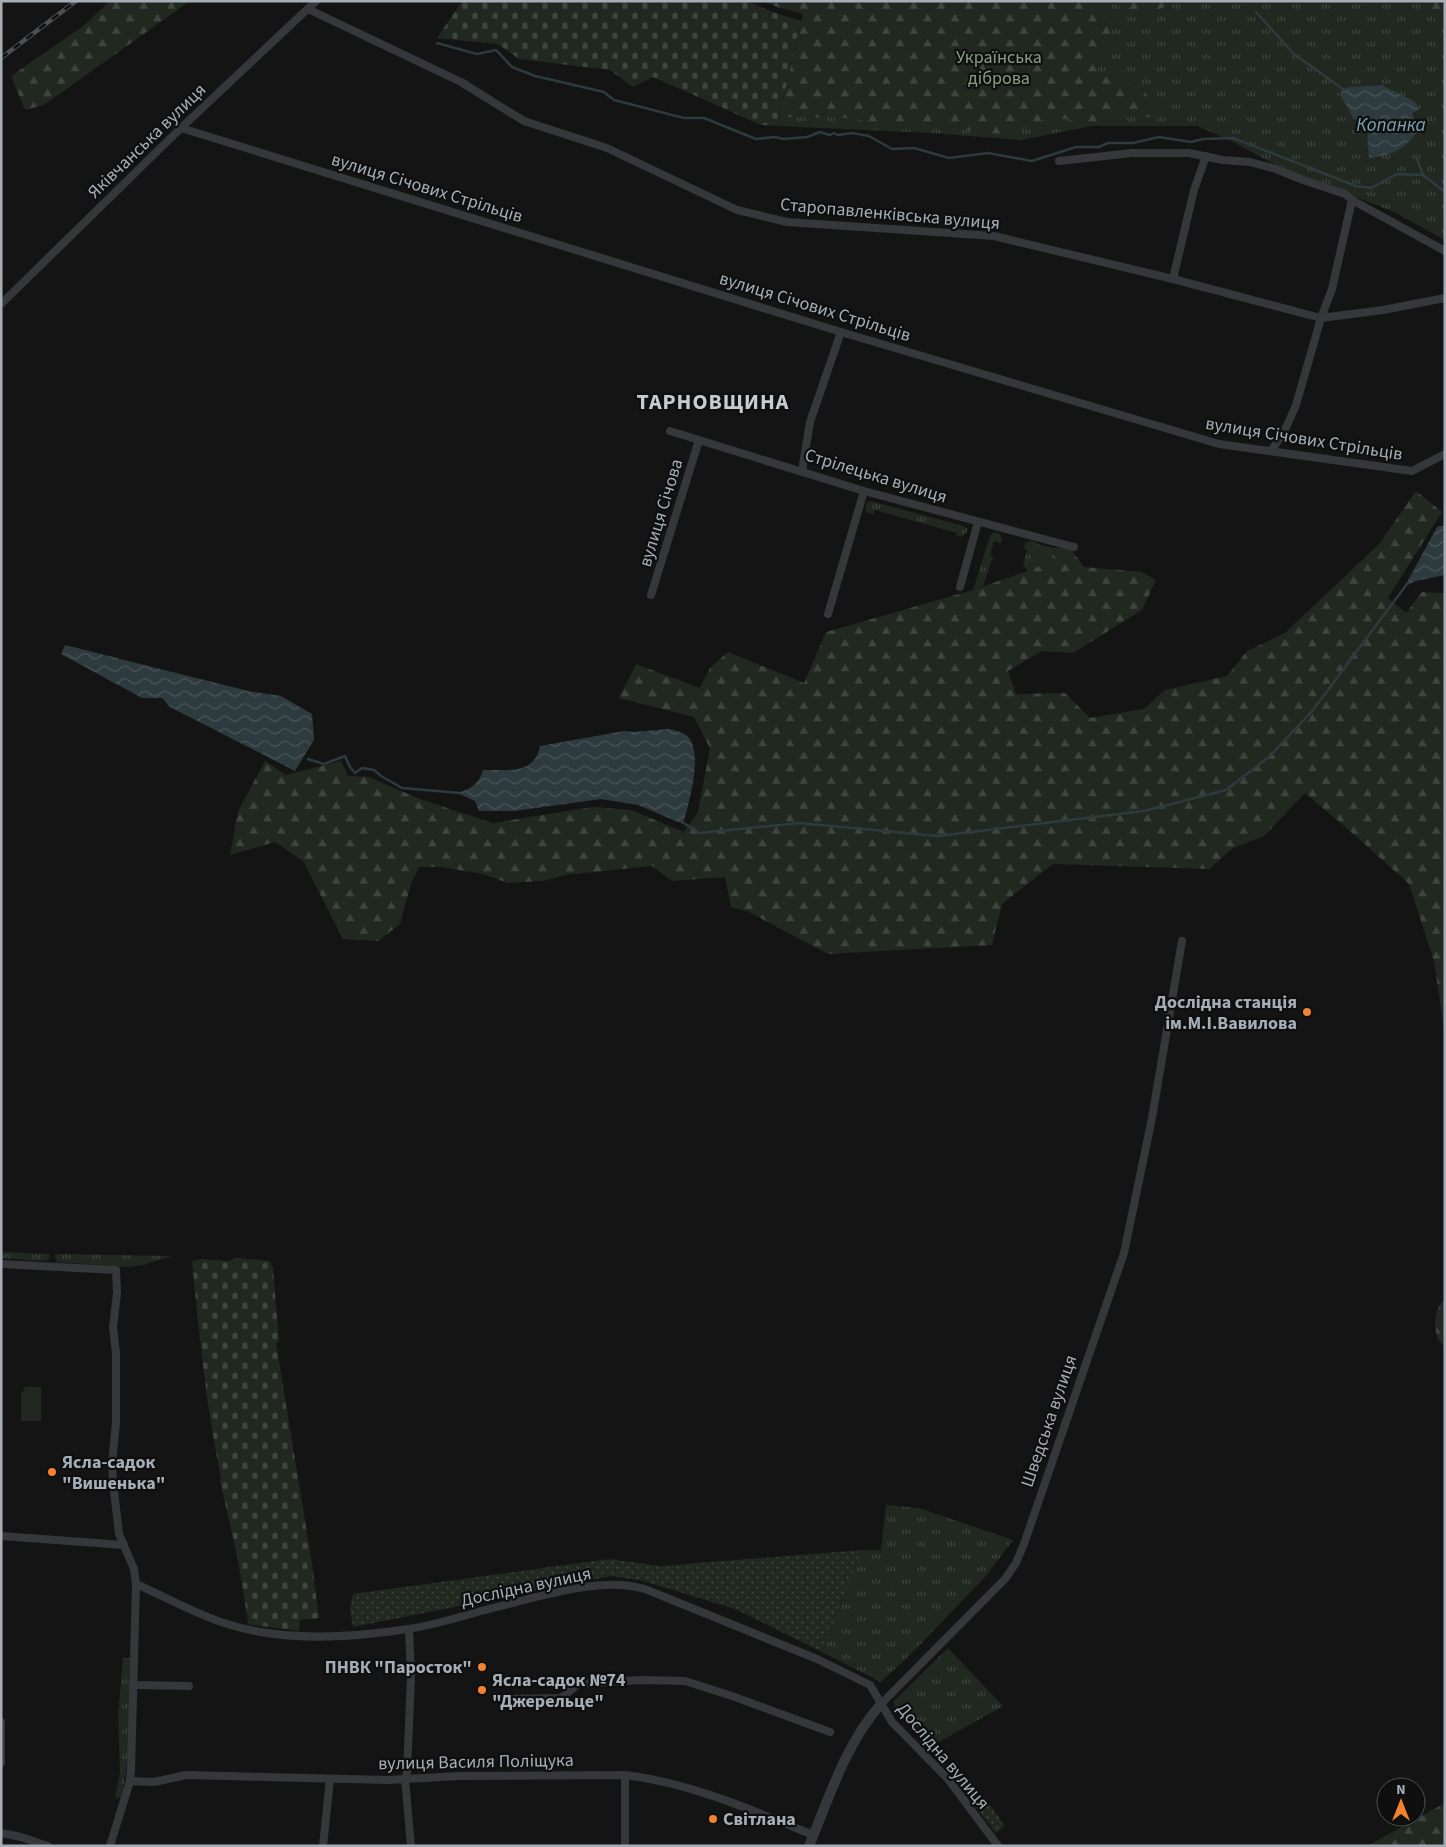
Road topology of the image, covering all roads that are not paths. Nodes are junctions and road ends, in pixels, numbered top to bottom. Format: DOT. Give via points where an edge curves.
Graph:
graph roads {
  1 [pos="316,1"];
  2 [pos="308,9"];
  3 [pos="181,128"];
  4 [pos="1206,156"];
  5 [pos="1059,161"];
  6 [pos="1352,200"];
  7 [pos="1445,251"];
  8 [pos="1173,278"];
  9 [pos="1445,298"];
  10 [pos="1,304"];
  11 [pos="1321,318"];
  12 [pos="841,332"];
  13 [pos="670,431"];
  14 [pos="699,440"];
  15 [pos="1271,451"];
  16 [pos="1445,454"];
  17 [pos="802,471"];
  18 [pos="864,491"];
  19 [pos="978,522"];
  20 [pos="1074,547"];
  21 [pos="960,587"];
  22 [pos="651,595"];
  23 [pos="828,614"];
  24 [pos="1182,941"];
  25 [pos="1,1264"];
  26 [pos="1,1536"];
  27 [pos="124,1545"];
  28 [pos="136,1584"];
  29 [pos="409,1629"];
  30 [pos="133,1685"];
  31 [pos="189,1686"];
  32 [pos="507,1698"];
  33 [pos="881,1704"];
  34 [pos="1,1722"];
  35 [pos="830,1732"];
  36 [pos="1,1763"];
  37 [pos="625,1775"];
  38 [pos="330,1779"];
  39 [pos="405,1779"];
  40 [pos="130,1782"];
  41 [pos="1,1833"];
  42 [pos="813,1834"];
  43 [pos="48,1846"];
  44 [pos="110,1846"];
  45 [pos="323,1846"];
  46 [pos="411,1846"];
  47 [pos="625,1846"];
  48 [pos="808,1846"];
  49 [pos="998,1846"];
  1 -- 2 [label="street, Яківчанська вулиця"];
  2 -- 3 [label="street, Яківчанська вулиця"];
  2 -- 8 [label="street, Старопавленківська вулиця" via="461,82 524,121 608,148 737,210 787,222 994,236"];
  3 -- 10 [label="street, Яківчанська вулиця"];
  3 -- 12 [label="street, вулиця Січових Стрільців"];
  4 -- 5 [label="street" via="1132,153"];
  4 -- 6 [label="street" via="1276,169 1346,194"];
  4 -- 8 [label="street" via="1194,190"];
  6 -- 7 [label="street"];
  6 -- 11 [label="street" via="1332,288"];
  8 -- 11 [label="street, Старопавленківська вулиця"];
  9 -- 11 [label="street, Старопавленківська вулиця"];
  11 -- 15 [label="street" via="1296,405"];
  12 -- 15 [label="street, вулиця Січових Стрільців" via="1219,444"];
  12 -- 17 [label="street" via="810,422"];
  13 -- 14 [label="street, Стрілецька вулиця"];
  14 -- 17 [label="street, Стрілецька вулиця"];
  14 -- 22 [label="street, вулиця Січова"];
  15 -- 16 [label="street, вулиця Січових Стрільців" via="1412,471"];
  17 -- 18 [label="street, Стрілецька вулиця"];
  18 -- 19 [label="street, Стрілецька вулиця"];
  18 -- 23 [label="street"];
  19 -- 20 [label="street, Стрілецька вулиця"];
  19 -- 21 [label="street"];
  24 -- 33 [label="street, Шведська вулиця" via="1152,1118 1124,1253 1024,1544 1005,1578"];
  25 -- 27 [label="street" via="116,1270 113,1327 116,1423 112,1466 119,1534"];
  26 -- 27 [label="street"];
  27 -- 28 [label="street"];
  28 -- 29 [label="street, Дослідна вулиця" via="216,1620 262,1632 320,1636"];
  28 -- 30 [label="street"];
  29 -- 33 [label="street, Дослідна вулиця" via="580,1588 636,1587 653,1591 855,1677 870,1685"];
  29 -- 39 [label="street" via="411,1677"];
  30 -- 31 [label="street"];
  30 -- 40 [label="street"];
  32 -- 35 [label="street" via="560,1698 578,1684 685,1681"];
  33 -- 42 [label="street, Шведська вулиця" via="846,1758"];
  33 -- 49 [label="street, Дослідна вулиця" via="892,1722 948,1779"];
  34 -- 36 [label="street"];
  37 -- 39 [label="street, вулиця Василя Поліщука"];
  37 -- 42 [label="street, вулиця Василя Поліщука" via="705,1793"];
  37 -- 47 [label="street"];
  38 -- 39 [label="street, вулиця Василя Поліщука"];
  38 -- 40 [label="street, вулиця Василя Поліщука" via="186,1775 154,1782"];
  38 -- 45 [label="street"];
  39 -- 46 [label="street"];
  40 -- 44 [label="street"];
  41 -- 43 [label="street"];
  42 -- 48 [label="street, Шведська вулиця"];
}
